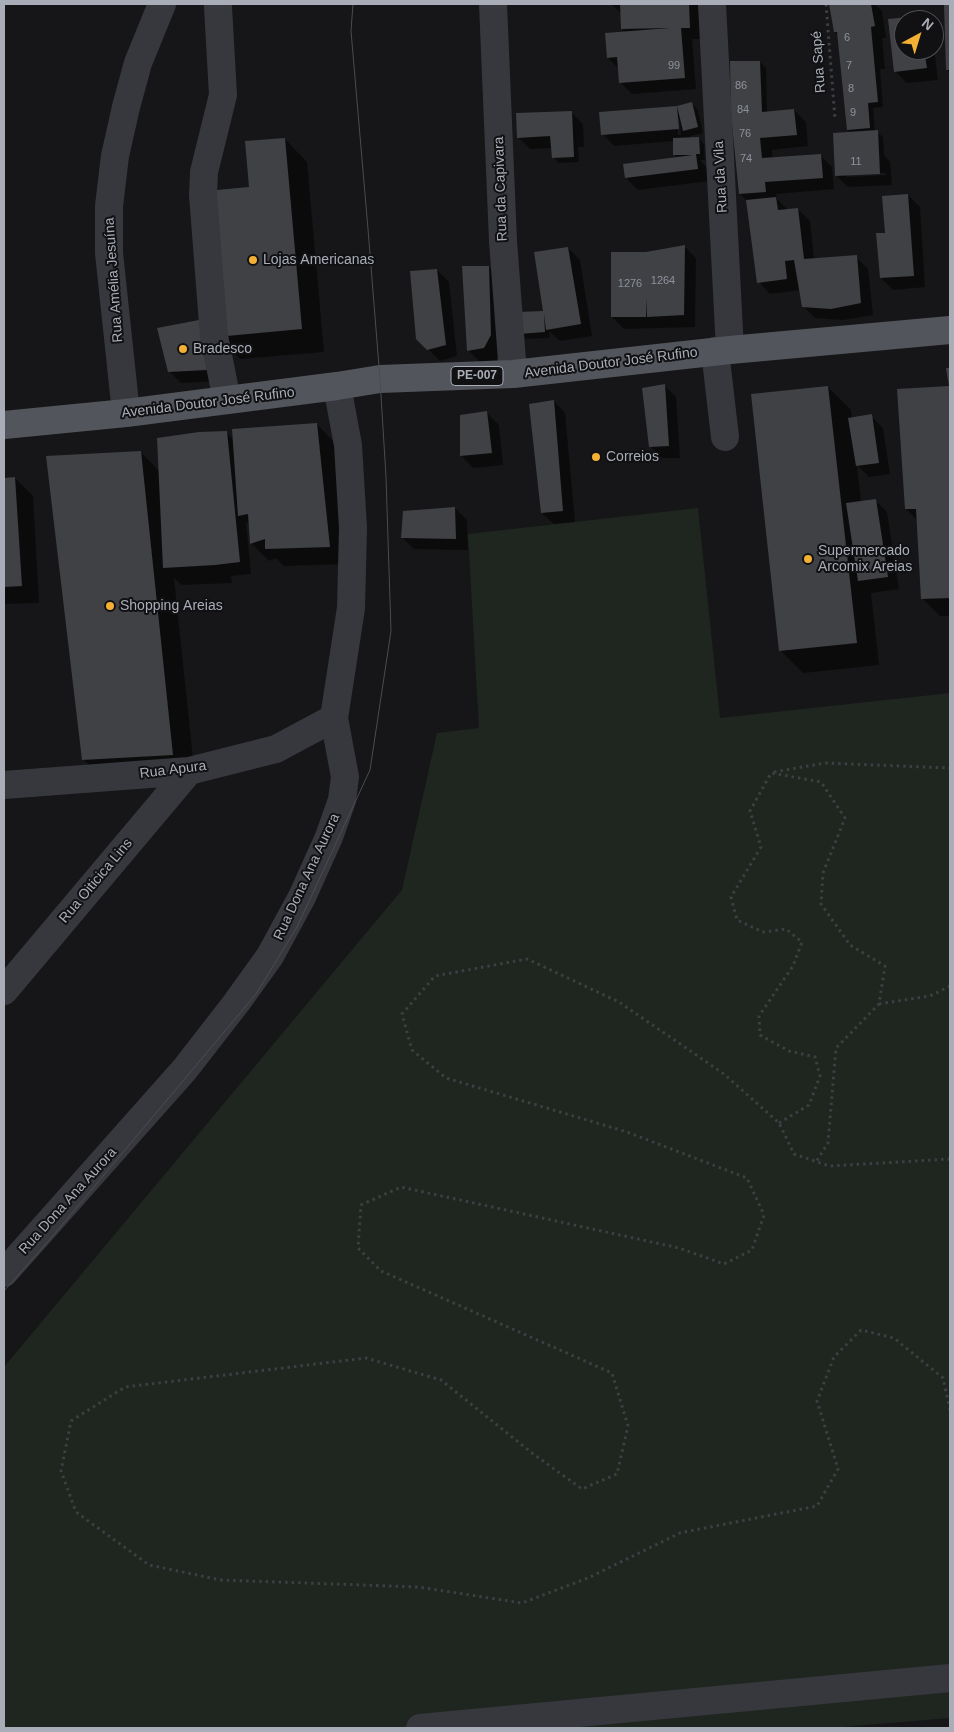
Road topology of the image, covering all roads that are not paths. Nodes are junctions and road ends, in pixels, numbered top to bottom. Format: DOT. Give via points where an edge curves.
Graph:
graph roads {
  1 [pos="162,4"];
  2 [pos="493,4"];
  3 [pos="712,4"];
  4 [pos="218,7"];
  5 [pos="950,330"];
  6 [pos="722,350"];
  7 [pos="512,374"];
  8 [pos="337,386"];
  9 [pos="227,400"];
  10 [pos="126,413"];
  11 [pos="4,425"];
  12 [pos="725,437"];
  13 [pos="334,718"];
  14 [pos="189,771"];
  15 [pos="4,785"];
  16 [pos="4,991"];
  17 [pos="4,1274"];
  18 [pos="950,1678"];
  19 [pos="420,1728"];
  1 -- 10 [label="street, Rua Amélia Jesuína" via="138,63 126,107 115,156 109,206 109,253"];
  2 -- 7 [label="street, Rua da Capivara"];
  3 -- 6 [label="street, Rua da Vila"];
  4 -- 9 [label="street" via="223,95 204,172 203,195 214,336"];
  5 -- 6 [label="main road, Avenida Doutor José Rufino / PE-007"];
  6 -- 7 [label="main road, Avenida Doutor José Rufino / PE-007"];
  6 -- 12 [label="street, Rua da Vila"];
  7 -- 8 [label="main road, Avenida Doutor José Rufino / PE-007" via="380,379"];
  8 -- 9 [label="main road, Avenida Doutor José Rufino / PE-007"];
  8 -- 13 [label="street, Rua Dona Ana Aurora" via="348,445 353,528 351,608"];
  9 -- 10 [label="main road, Avenida Doutor José Rufino / PE-007"];
  10 -- 11 [label="main road, Avenida Doutor José Rufino / PE-007"];
  13 -- 14 [label="street, Rua Apura" via="276,749"];
  13 -- 17 [label="street, Rua Dona Ana Aurora" via="345,777 342,800 302,896 270,956 185,1069"];
  14 -- 15 [label="street, Rua Apura"];
  14 -- 16 [label="street, Rua Oiticica Lins"];
  18 -- 19 [label="street"];
}
